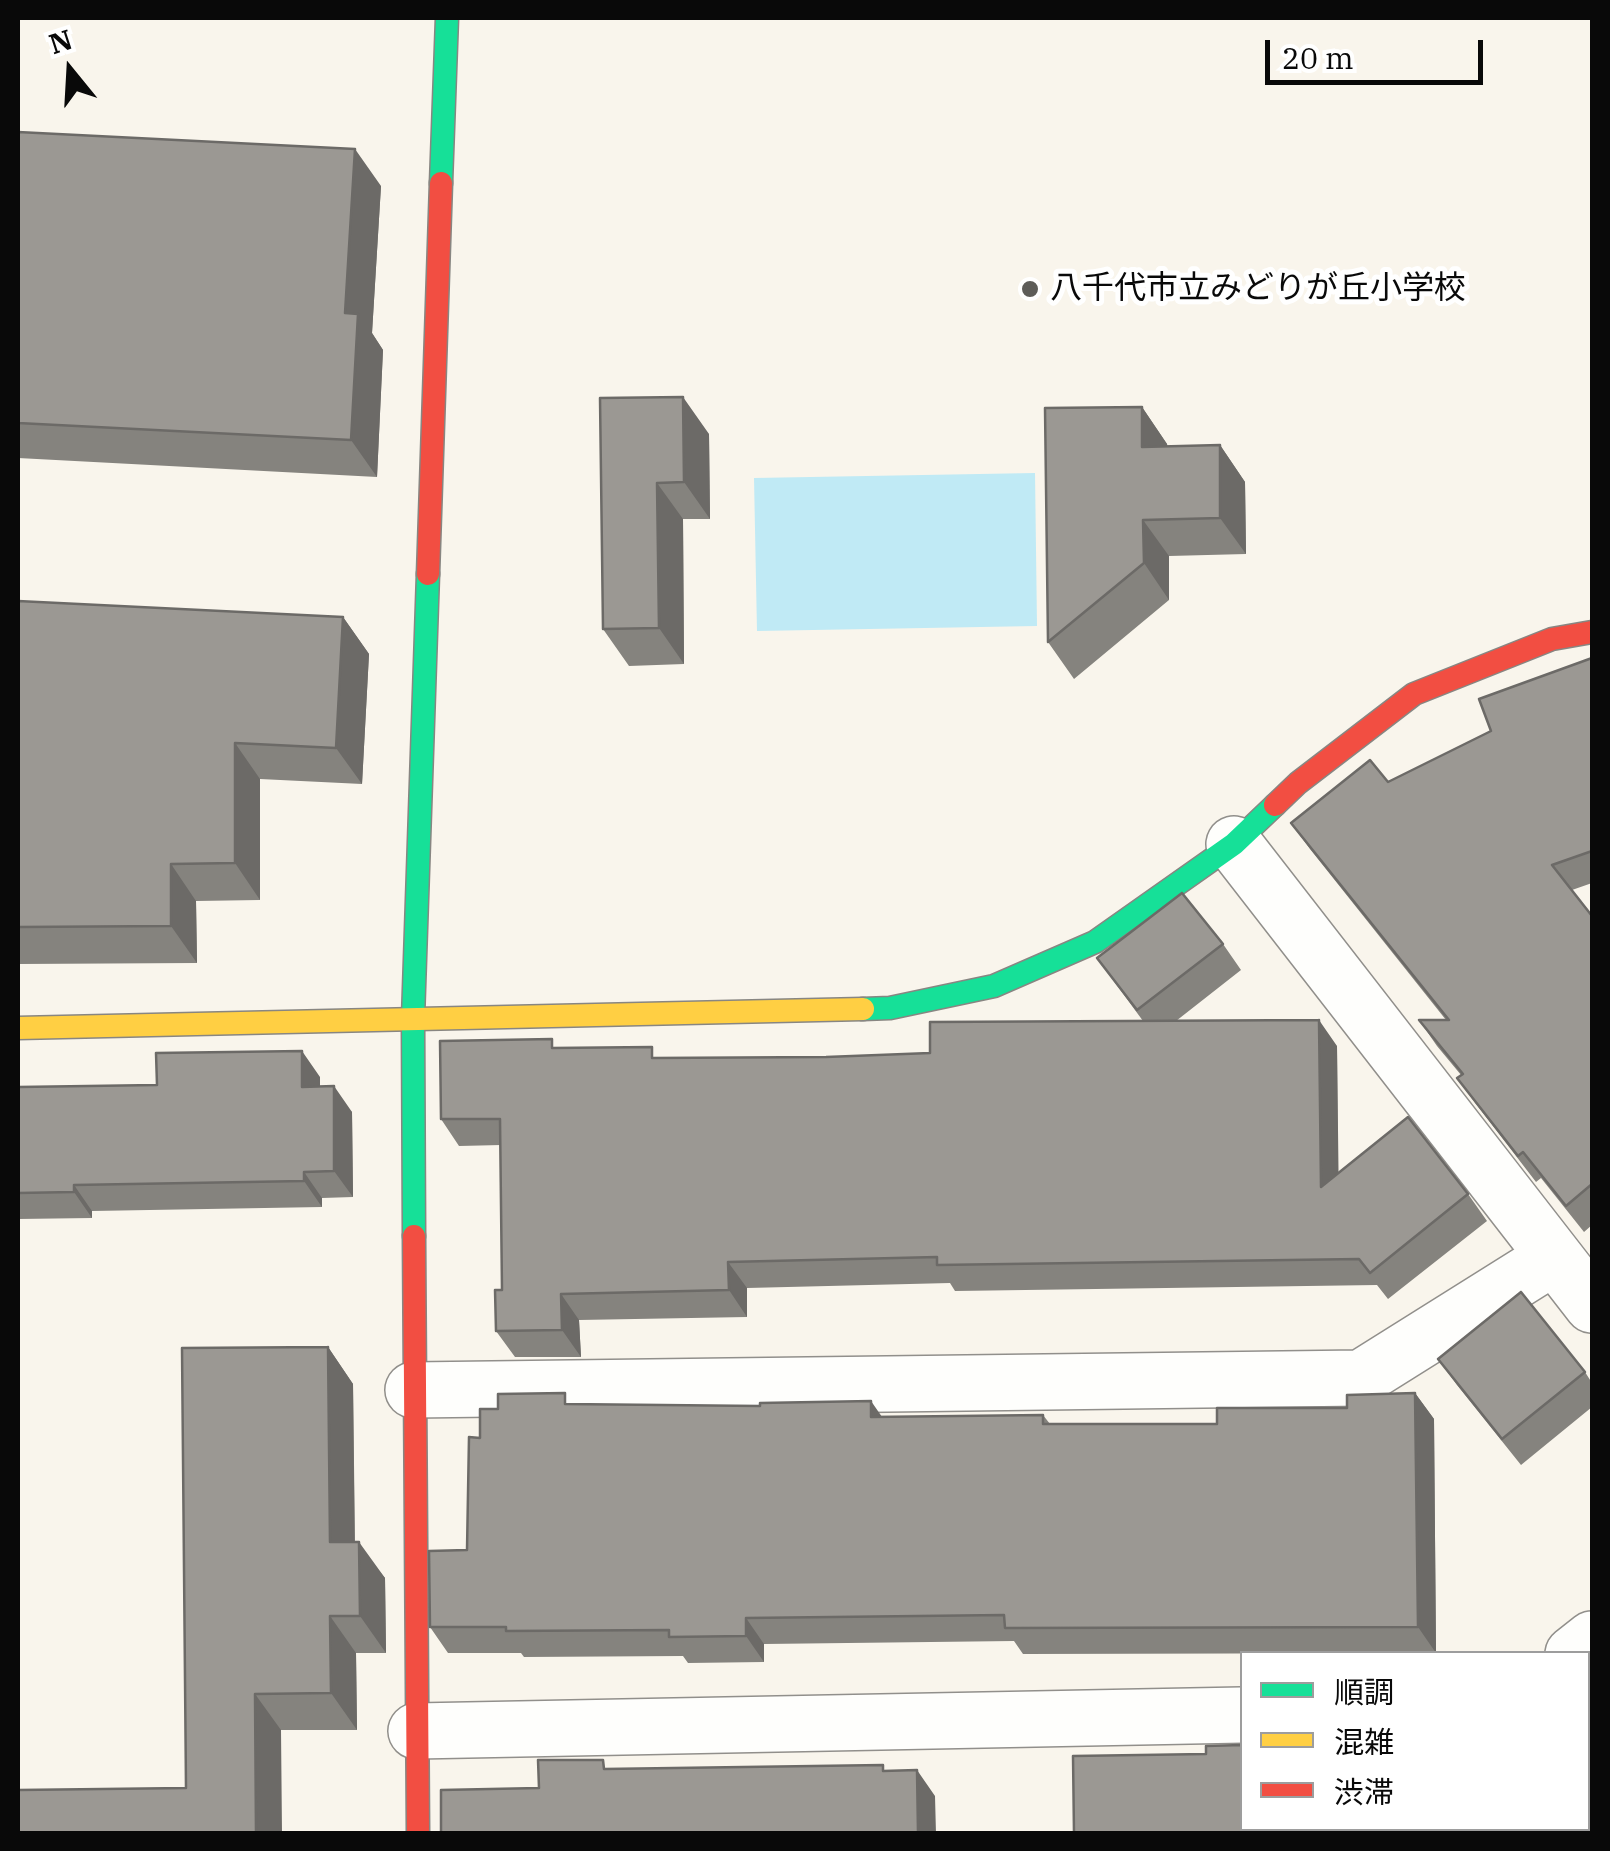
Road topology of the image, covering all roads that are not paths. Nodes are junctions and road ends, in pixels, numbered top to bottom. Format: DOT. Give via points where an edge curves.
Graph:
graph roads {
  1 [pos="447,18"];
  2 [pos="1592,632"];
  3 [pos="1234,844"];
  4 [pos="413,1018"];
  5 [pos="18,1028"];
  6 [pos="1554,1257"];
  7 [pos="1592,1305"];
  8 [pos="413,1390"];
  9 [pos="1240,1715"];
  10 [pos="416,1730"];
  11 [pos="418,1834"];
  1 -- 4 [label="street"];
  2 -- 3 [label="street" via="1552,639 1414,694 1298,783"];
  3 -- 4 [label="street" via="1095,942 994,986 890,1008"];
  3 -- 6 [label="street"];
  4 -- 5 [label="street"];
  4 -- 8 [label="street"];
  6 -- 7 [label="street"];
  6 -- 8 [label="street" via="1361,1378"];
  8 -- 10 [label="street"];
  9 -- 10 [label="street"];
  10 -- 11 [label="street"];
}
